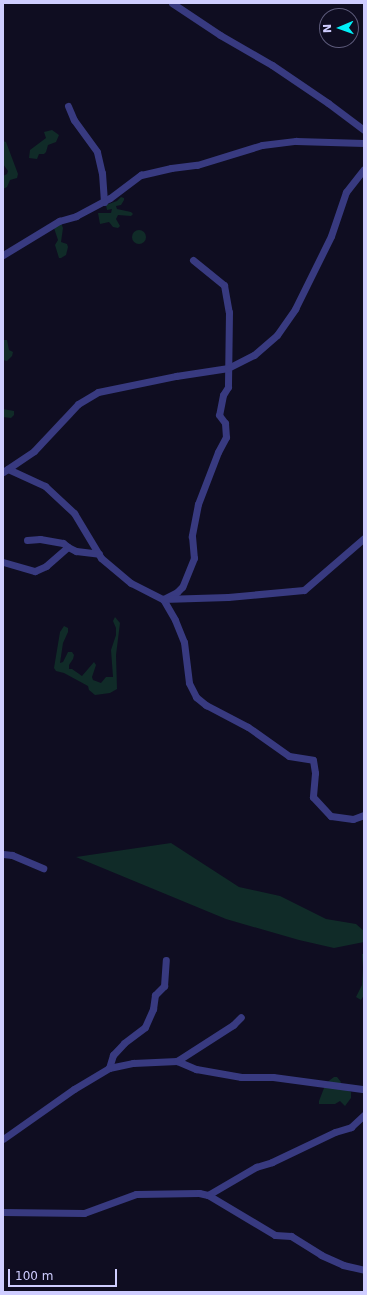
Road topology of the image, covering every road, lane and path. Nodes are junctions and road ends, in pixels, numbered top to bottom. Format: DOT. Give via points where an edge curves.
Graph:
graph roads {
  1 [pos="172,3"];
  2 [pos="68,106"];
  3 [pos="364,130"];
  4 [pos="364,143"];
  5 [pos="364,169"];
  6 [pos="104,202"];
  7 [pos="3,255"];
  8 [pos="194,260"];
  9 [pos="228,368"];
  10 [pos="5,471"];
  11 [pos="364,538"];
  12 [pos="27,540"];
  13 [pos="68,547"];
  14 [pos="99,554"];
  15 [pos="3,562"];
  16 [pos="163,599"];
  17 [pos="364,815"];
  18 [pos="3,854"];
  19 [pos="43,868"];
  20 [pos="166,960"];
  21 [pos="241,1017"];
  22 [pos="177,1061"];
  23 [pos="110,1068"];
  24 [pos="362,1089"];
  25 [pos="364,1115"];
  26 [pos="3,1139"];
  27 [pos="208,1195"];
  28 [pos="3,1212"];
  29 [pos="364,1270"];
  1 -- 3 [label="street" via="272,65"];
  2 -- 6 [label="street" via="74,120 97,152 102,173"];
  4 -- 6 [label="street" via="296,141 262,146 197,165 141,175"];
  5 -- 9 [label="street" via="346,192 331,236 295,309 277,335 254,355"];
  6 -- 7 [label="street" via="76,216 59,221"];
  8 -- 9 [label="street" via="224,285 229,312"];
  9 -- 10 [label="street" via="98,392 78,404 34,451"];
  9 -- 16 [label="street" via="228,387 223,395 219,415 225,423 226,437 198,504 192,536 194,558 182,587"];
  10 -- 14 [label="street" via="45,486 74,513"];
  11 -- 16 [label="street" via="304,590"];
  12 -- 13 [label="street" via="40,539 63,543"];
  13 -- 14 [label="street" via="76,551"];
  13 -- 15 [label="street" via="46,566 34,571"];
  14 -- 16 [label="street" via="131,583"];
  16 -- 17 [label="street" via="184,642 189,683 196,697 248,727 289,756 313,760 313,797 331,816 353,819"];
  18 -- 19 [label="street" via="12,855"];
  20 -- 23 [label="street" via="164,986 155,996 153,1009 145,1027 124,1043 114,1055"];
  21 -- 22 [label="street" via="233,1026"];
  22 -- 23 [label="street" via="133,1063"];
  22 -- 24 [label="street" via="196,1069 241,1077 273,1078"];
  23 -- 26 [label="street" via="74,1089"];
  25 -- 27 [label="street" via="351,1127 256,1167"];
  27 -- 28 [label="street" via="189,1192 136,1194 84,1213"];
  27 -- 29 [label="street" via="275,1235 291,1236 343,1265"];
}
